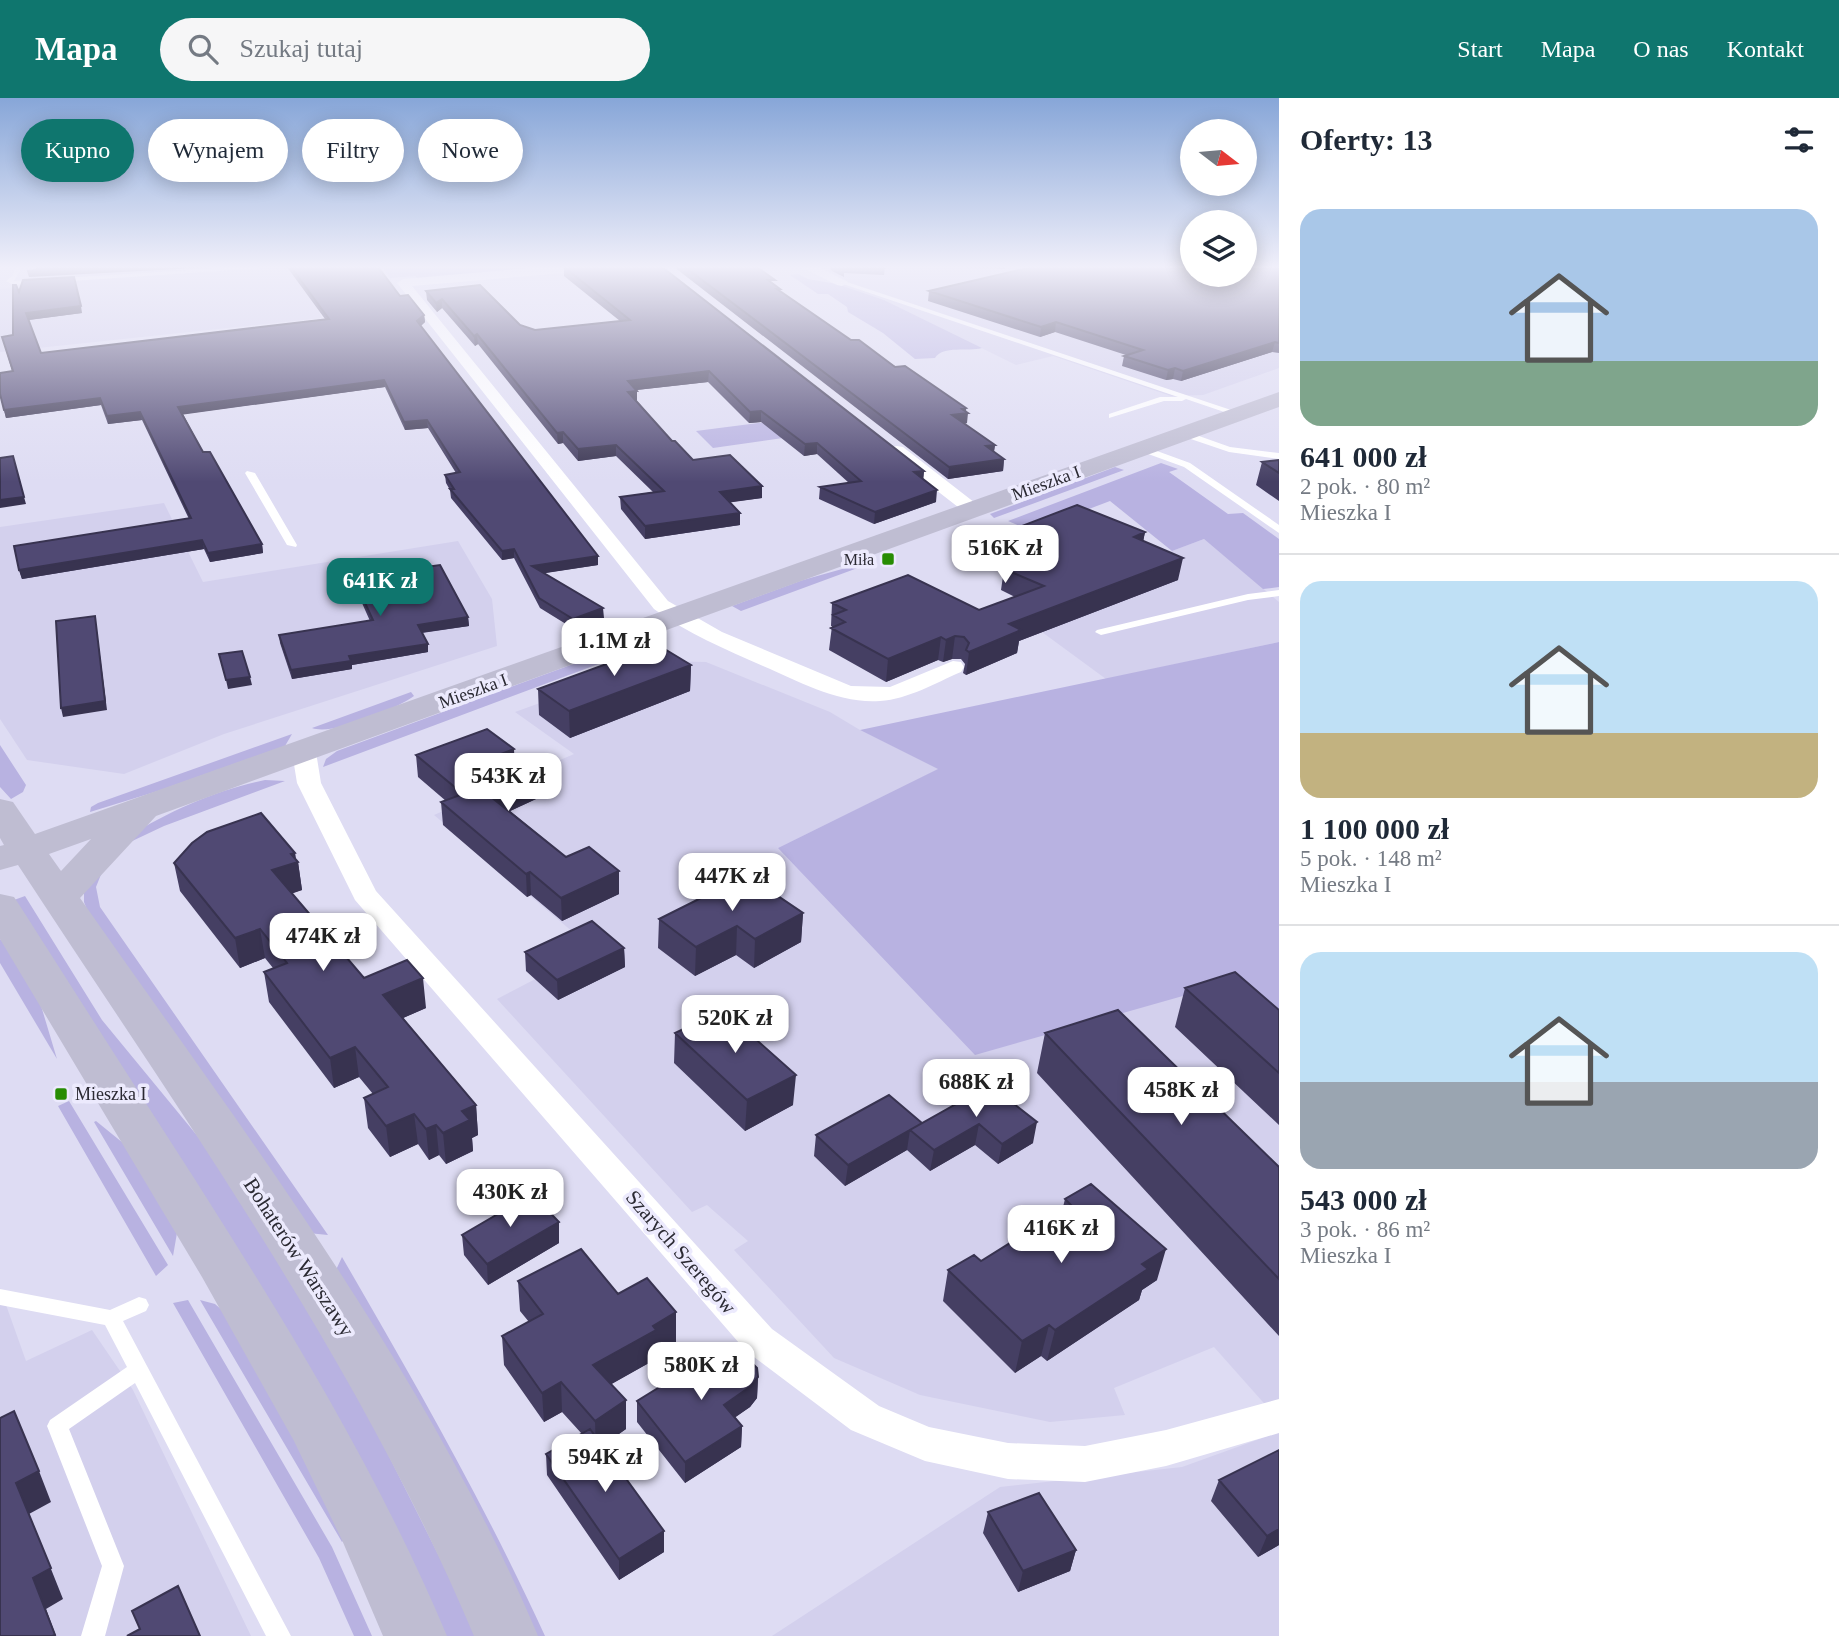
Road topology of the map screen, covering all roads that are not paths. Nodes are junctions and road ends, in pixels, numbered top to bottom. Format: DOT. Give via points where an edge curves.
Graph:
graph roads {
  1 [pos="448,339"];
  2 [pos="1012,339"];
  3 [pos="1193,399"];
  4 [pos="1279,399"];
  5 [pos="1239,414"];
  6 [pos="1112,416"];
  7 [pos="1185,433"];
  8 [pos="885,441"];
  9 [pos="1143,449"];
  10 [pos="1279,456"];
  11 [pos="250,472"];
  12 [pos="972,510"];
  13 [pos="1279,530"];
  14 [pos="292,545"];
  15 [pos="1279,593"];
  16 [pos="676,617"];
  17 [pos="1101,632"];
  18 [pos="953,667"];
  19 [pos="304,751"];
  20 [pos="147,806"];
  21 [pos="0,810"];
  22 [pos="13,854"];
  23 [pos="59,897"];
  24 [pos="4,917"];
  25 [pos="0,1297"];
  26 [pos="139,1305"];
  27 [pos="111,1318"];
  28 [pos="138,1370"];
  29 [pos="1279,1416"];
  30 [pos="93,1636"];
  31 [pos="279,1636"];
  32 [pos="415,1636"];
  33 [pos="506,1636"];
  1 -- 16 [label="street" via="661,605"];
  2 -- 3 [label="lane"];
  3 -- 5 [label="lane"];
  3 -- 6 [label="lane" via="1163,399"];
  4 -- 5 [label="street, Mieszka I"];
  5 -- 7 [label="street, Mieszka I"];
  7 -- 9 [label="street, Mieszka I"];
  7 -- 10 [label="lane" via="1229,449"];
  8 -- 12 [label="street"];
  9 -- 12 [label="street, Mieszka I"];
  9 -- 13 [label="lane" via="1187,465"];
  11 -- 14 [label="lane"];
  12 -- 16 [label="street, Mieszka I"];
  15 -- 17 [label="lane"];
  16 -- 18 [label="street" via="702,633 850,692 879,695 904,689"];
  16 -- 19 [label="street, Mieszka I"];
  19 -- 20 [label="street, Mieszka I"];
  19 -- 29 [label="street, Szarych Szeregów" via="309,783 364,894 759,1340 865,1418 925,1444 1008,1461 1085,1464 1166,1448"];
  20 -- 22 [label="street, Mieszka I"];
  20 -- 23 [label="street"];
  21 -- 22 [label="street, Bohaterów Warszawy"];
  22 -- 23 [label="street, Bohaterów Warszawy"];
  23 -- 33 [label="street, Bohaterów Warszawy" via="318,1281 421,1460"];
  24 -- 32 [label="street" via="314,1423"];
  25 -- 27 [label="lane"];
  26 -- 27 [label="lane"];
  27 -- 28 [label="lane"];
  28 -- 30 [label="lane" via="57,1426 113,1566"];
  28 -- 31 [label="lane"];
}
